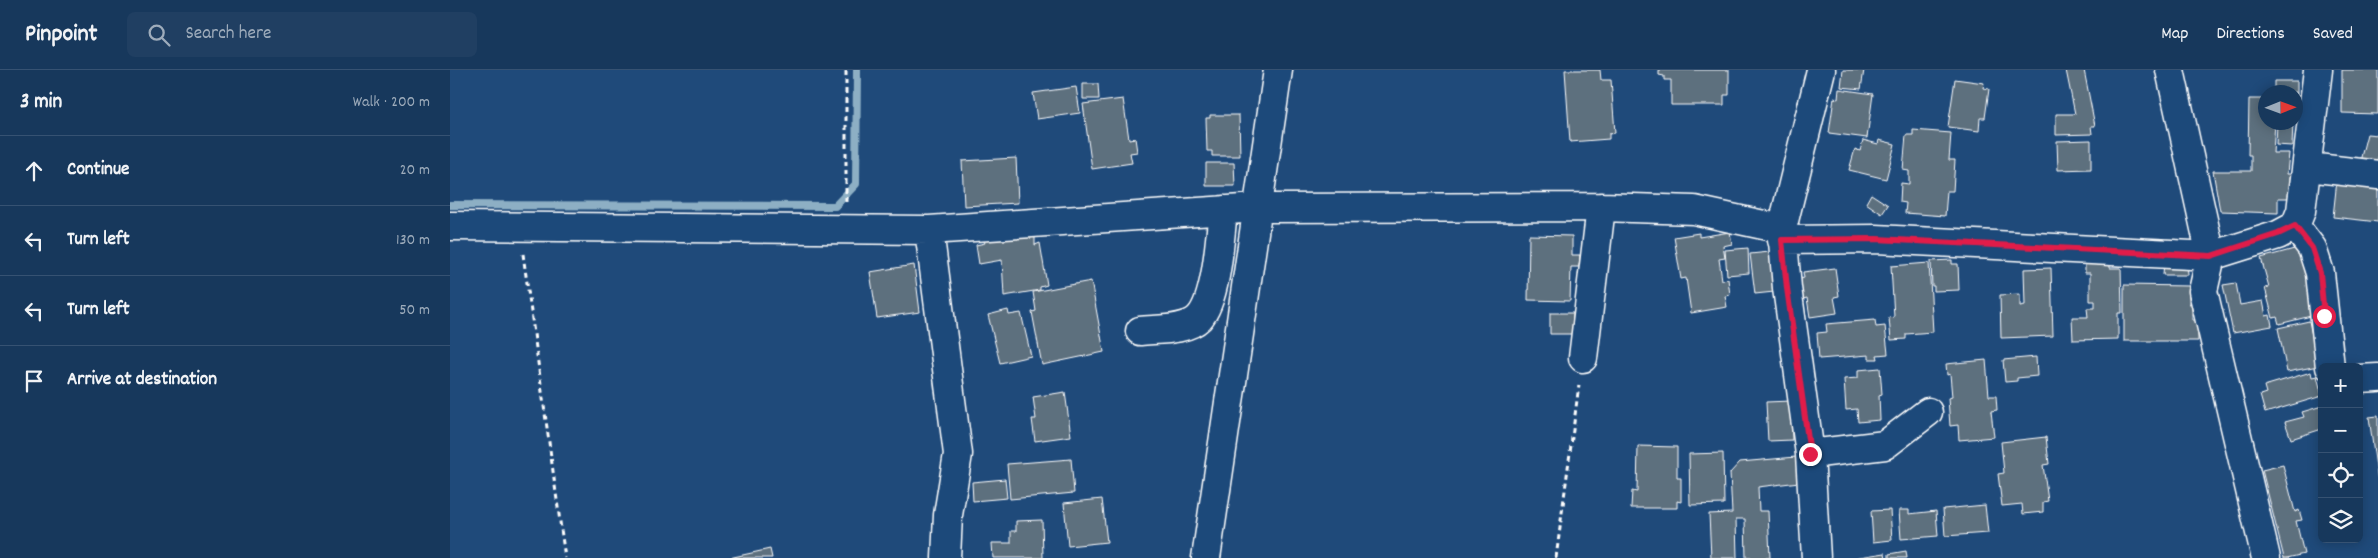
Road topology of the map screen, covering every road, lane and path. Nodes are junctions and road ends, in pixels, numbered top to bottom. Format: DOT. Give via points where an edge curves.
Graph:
graph roads {
  1 [pos="846,70"];
  2 [pos="1278,70"];
  3 [pos="1822,70"];
  4 [pos="2170,70"];
  5 [pos="2318,70"];
  6 [pos="2308,167"];
  7 [pos="2378,175"];
  8 [pos="1600,207"];
  9 [pos="1258,208"];
  10 [pos="1223,210"];
  11 [pos="450,226"];
  12 [pos="519,226"];
  13 [pos="2295,226"];
  14 [pos="846,230"];
  15 [pos="929,230"];
  16 [pos="1782,235"];
  17 [pos="2211,256"];
  18 [pos="1140,331"];
  19 [pos="1583,358"];
  20 [pos="2330,363"];
  21 [pos="2378,378"];
  22 [pos="2363,379"];
  23 [pos="1928,412"];
  24 [pos="1810,454"];
  25 [pos="565,558"];
  26 [pos="946,558"];
  27 [pos="1206,558"];
  28 [pos="1556,558"];
  29 [pos="1816,558"];
  30 [pos="2266,558"];
  1 -- 14 [label="path"];
  2 -- 9 [label="street"];
  3 -- 16 [label="street"];
  4 -- 17 [label="street"];
  5 -- 6 [label="street"];
  6 -- 7 [label="street"];
  6 -- 13 [label="street" via="2302,212"];
  8 -- 9 [label="street"];
  8 -- 16 [label="street" via="1694,210"];
  8 -- 19 [label="street"];
  9 -- 10 [label="street"];
  9 -- 27 [label="street"];
  10 -- 15 [label="street"];
  10 -- 18 [label="street" via="1216,266 1207,304 1198,318 1183,326"];
  11 -- 12 [label="street"];
  12 -- 14 [label="street"];
  12 -- 25 [label="path"];
  13 -- 17 [label="street"];
  13 -- 20 [label="street" via="2312,248 2320,273"];
  14 -- 15 [label="street"];
  15 -- 26 [label="street" via="958,454 948,515"];
  16 -- 17 [label="street"];
  16 -- 24 [label="street"];
  17 -- 30 [label="street" via="2203,291"];
  19 -- 28 [label="path"];
  21 -- 22 [label="street"];
  23 -- 24 [label="street" via="1885,445"];
  24 -- 29 [label="street"];
}
